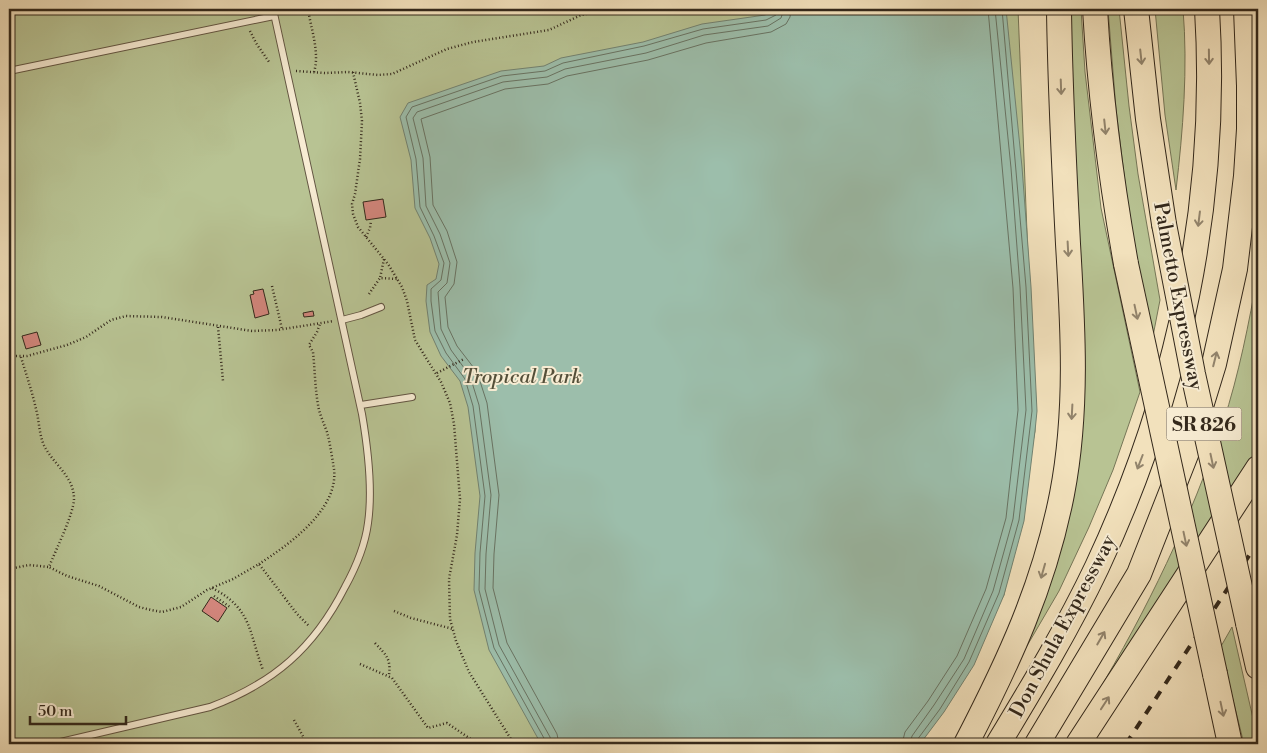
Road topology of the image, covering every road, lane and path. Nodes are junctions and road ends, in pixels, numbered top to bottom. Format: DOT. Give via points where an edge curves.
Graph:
graph roads {
  1 [pos="272,9"];
  2 [pos="308,9"];
  3 [pos="610,9"];
  4 [pos="1058,9"];
  5 [pos="1095,9"];
  6 [pos="1136,9"];
  7 [pos="1207,9"];
  8 [pos="1246,9"];
  9 [pos="590,10"];
  10 [pos="274,16"];
  11 [pos="250,29"];
  12 [pos="269,62"];
  13 [pos="9,71"];
  14 [pos="294,71"];
  15 [pos="314,72"];
  16 [pos="353,72"];
  17 [pos="371,221"];
  18 [pos="366,237"];
  19 [pos="384,259"];
  20 [pos="380,278"];
  21 [pos="398,279"];
  22 [pos="272,286"];
  23 [pos="369,294"];
  24 [pos="381,307"];
  25 [pos="342,320"];
  26 [pos="320,324"];
  27 [pos="218,327"];
  28 [pos="282,329"];
  29 [pos="9,356"];
  30 [pos="21,357"];
  31 [pos="464,359"];
  32 [pos="436,373"];
  33 [pos="223,381"];
  34 [pos="412,397"];
  35 [pos="361,405"];
  36 [pos="1258,468"];
  37 [pos="259,564"];
  38 [pos="49,567"];
  39 [pos="9,569"];
  40 [pos="212,588"];
  41 [pos="217,590"];
  42 [pos="223,593"];
  43 [pos="218,600"];
  44 [pos="230,607"];
  45 [pos="394,611"];
  46 [pos="312,628"];
  47 [pos="453,629"];
  48 [pos="374,643"];
  49 [pos="360,664"];
  50 [pos="1258,667"];
  51 [pos="263,671"];
  52 [pos="389,675"];
  53 [pos="294,720"];
  54 [pos="52,744"];
  55 [pos="298,744"];
  56 [pos="476,744"];
  57 [pos="514,744"];
  58 [pos="966,744"];
  59 [pos="998,744"];
  60 [pos="1037,744"];
  61 [pos="1078,744"];
  62 [pos="1230,744"];
  1 -- 10 [label="lane"];
  2 -- 15 [label="path" via="315,50"];
  3 -- 9 [label="path"];
  4 -- 58 [label="highway, one-way" via="1073,349 1068,458 1041,579 1021,632"];
  5 -- 62 [label="highway, one-way, bridge" via="1114,199"];
  6 -- 50 [label="highway, Palmetto Expressway / SR 826, one-way, bridge" via="1164,224 1193,374"];
  7 -- 59 [label="highway, Don Shula Expressway, one-way" via="1209,75 1205,170 1191,276 1171,369 1146,448 1098,566"];
  60 -- 8 [label="highway, Don Shula Expressway, one-way" via="1139,574 1187,452 1214,364 1235,269 1246,176 1249,129"];
  9 -- 16 [label="path" via="549,30 447,49 392,74"];
  10 -- 13 [label="lane"];
  10 -- 25 [label="lane"];
  11 -- 12 [label="path"];
  14 -- 15 [label="path"];
  15 -- 16 [label="path"];
  16 -- 18 [label="path" via="362,120 352,208"];
  17 -- 18 [label="path"];
  18 -- 19 [label="path"];
  19 -- 20 [label="path"];
  19 -- 21 [label="path"];
  20 -- 21 [label="path"];
  20 -- 23 [label="path"];
  21 -- 32 [label="path" via="417,344"];
  22 -- 28 [label="path"];
  24 -- 25 [label="lane"];
  25 -- 26 [label="path"];
  25 -- 35 [label="lane"];
  26 -- 28 [label="path"];
  26 -- 37 [label="path" via="309,345 313,352 319,412 334,472 330,493 316,517 290,542"];
  27 -- 28 [label="path" via="252,332"];
  27 -- 30 [label="path" via="162,317 126,316 111,320 86,337"];
  27 -- 33 [label="path"];
  29 -- 30 [label="path"];
  30 -- 38 [label="path" via="43,443 70,480 74,492 70,517"];
  31 -- 32 [label="path"];
  32 -- 47 [label="path" via="452,412 460,488 449,586"];
  34 -- 35 [label="lane"];
  35 -- 54 [label="lane" via="369,482 367,530 345,588 307,646 272,674 221,702"];
  61 -- 36 [label="highway, one-way"];
  37 -- 40 [label="path"];
  37 -- 46 [label="path" via="297,614"];
  38 -- 39 [label="path" via="29,564"];
  38 -- 40 [label="path" via="156,611 181,607"];
  40 -- 41 [label="path"];
  41 -- 42 [label="path"];
  41 -- 43 [label="path" via="213,596"];
  42 -- 43 [label="path"];
  42 -- 51 [label="path" via="248,622"];
  43 -- 44 [label="path"];
  45 -- 47 [label="path"];
  47 -- 57 [label="path" via="469,672"];
  48 -- 52 [label="path" via="388,658"];
  49 -- 52 [label="path"];
  52 -- 56 [label="path" via="428,728 447,723"];
  53 -- 55 [label="path" via="304,738"];
}
